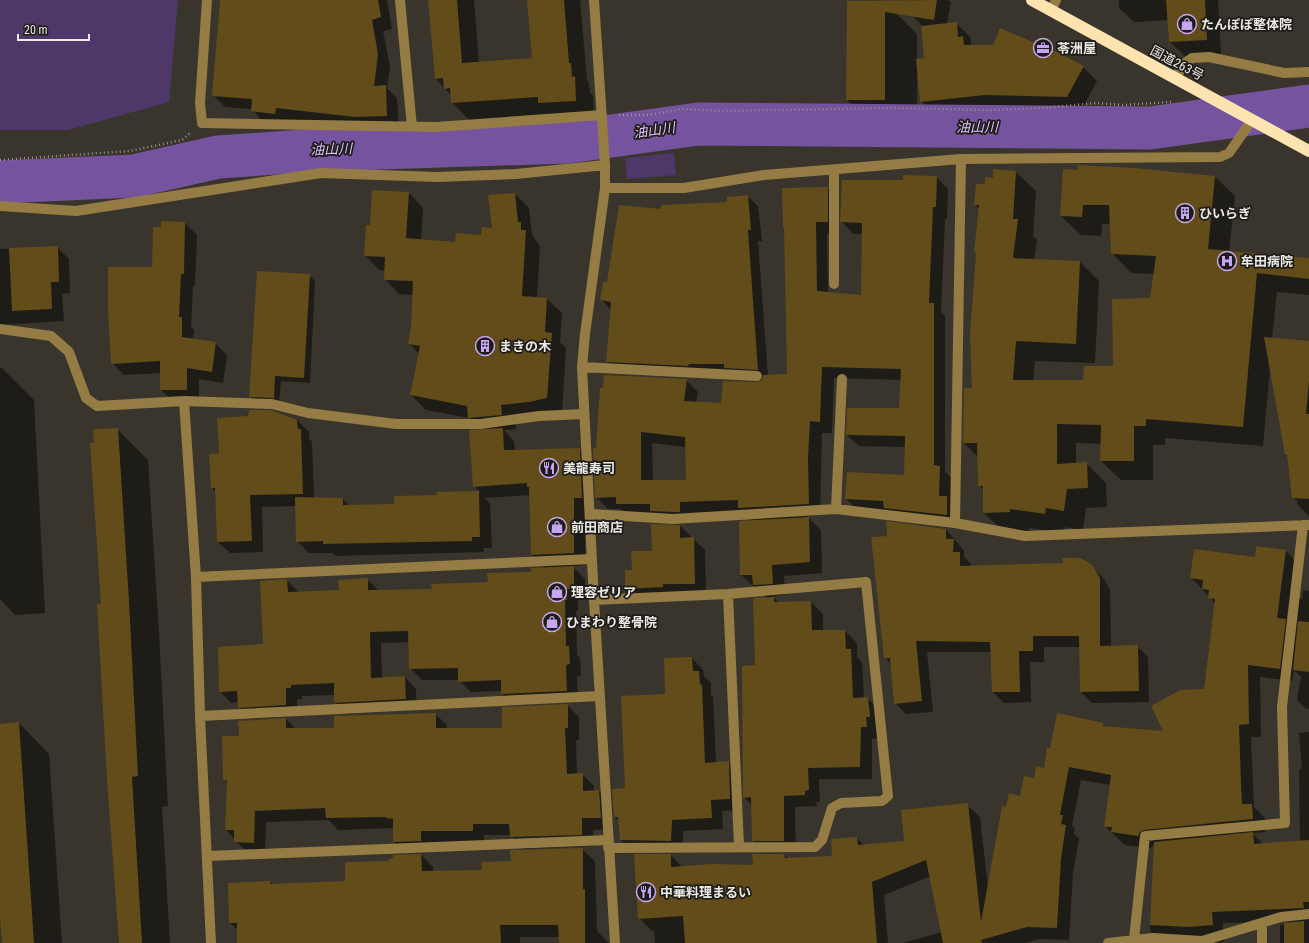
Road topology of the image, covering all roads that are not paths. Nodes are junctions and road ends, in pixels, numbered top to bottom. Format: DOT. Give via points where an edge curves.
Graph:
graph roads {
  1 [pos="208,0"];
  2 [pos="400,0"];
  3 [pos="594,0"];
  4 [pos="1032,0"];
  5 [pos="1054,5"];
  6 [pos="1309,72"];
  7 [pos="1175,78"];
  8 [pos="602,115"];
  9 [pos="1252,120"];
  10 [pos="412,127"];
  11 [pos="1309,151"];
  12 [pos="961,159"];
  13 [pos="606,165"];
  14 [pos="834,170"];
  15 [pos="605,188"];
  16 [pos="0,206"];
  17 [pos="834,284"];
  18 [pos="0,329"];
  19 [pos="582,367"];
  20 [pos="757,376"];
  21 [pos="842,379"];
  22 [pos="184,401"];
  23 [pos="584,414"];
  24 [pos="836,509"];
  25 [pos="591,514"];
  26 [pos="955,523"];
  27 [pos="1306,525"];
  28 [pos="592,559"];
  29 [pos="196,577"];
  30 [pos="728,594"];
  31 [pos="594,600"];
  32 [pos="600,696"];
  33 [pos="200,716"];
  34 [pos="608,844"];
  35 [pos="739,846"];
  36 [pos="208,856"];
  37 [pos="1309,914"];
  38 [pos="1262,923"];
  39 [pos="1134,939"];
  40 [pos="1152,941"];
  41 [pos="211,943"];
  42 [pos="615,943"];
  43 [pos="1108,943"];
  44 [pos="1262,943"];
  1 -- 10 [label="street" via="200,103 202,123"];
  2 -- 10 [label="street"];
  3 -- 8 [label="street"];
  4 -- 5 [label="highway, 国道263号"];
  5 -- 7 [label="highway, 国道263号"];
  6 -- 7 [label="street" via="1284,73 1209,57 1192,58 1185,63"];
  7 -- 9 [label="highway, 国道263号"];
  8 -- 10 [label="street"];
  8 -- 13 [label="street"];
  9 -- 11 [label="highway, 国道263号"];
  9 -- 12 [label="street" via="1235,147 1220,157"];
  12 -- 14 [label="street"];
  12 -- 26 [label="street"];
  13 -- 15 [label="street"];
  13 -- 16 [label="street" via="516,174 437,177 321,173 76,211"];
  14 -- 15 [label="street" via="764,176 684,188"];
  14 -- 17 [label="street"];
  15 -- 19 [label="street" via="584,334"];
  18 -- 22 [label="street" via="51,336 69,352 86,398 97,406"];
  19 -- 20 [label="street"];
  19 -- 23 [label="street"];
  21 -- 24 [label="street"];
  22 -- 23 [label="street" via="272,404 308,413 396,424 481,424 539,416"];
  22 -- 29 [label="street"];
  23 -- 25 [label="street"];
  24 -- 25 [label="street" via="673,519"];
  24 -- 26 [label="street"];
  25 -- 28 [label="street"];
  26 -- 27 [label="street" via="1024,536"];
  27 -- 39 [label="street" via="1282,707 1285,823 1145,836"];
  28 -- 29 [label="street"];
  28 -- 31 [label="street"];
  29 -- 33 [label="street"];
  30 -- 31 [label="street"];
  30 -- 35 [label="street"];
  30 -- 35 [label="street" via="866,582 888,796 882,802 841,803 832,808 822,840 815,848"];
  31 -- 32 [label="street"];
  32 -- 33 [label="street"];
  32 -- 34 [label="street"];
  33 -- 36 [label="street"];
  34 -- 35 [label="street"];
  34 -- 36 [label="street"];
  34 -- 42 [label="street"];
  36 -- 41 [label="street"];
  37 -- 38 [label="street" via="1281,917"];
  38 -- 40 [label="street" via="1202,941"];
  38 -- 44 [label="street"];
  39 -- 40 [label="street"];
  39 -- 43 [label="street"];
}
